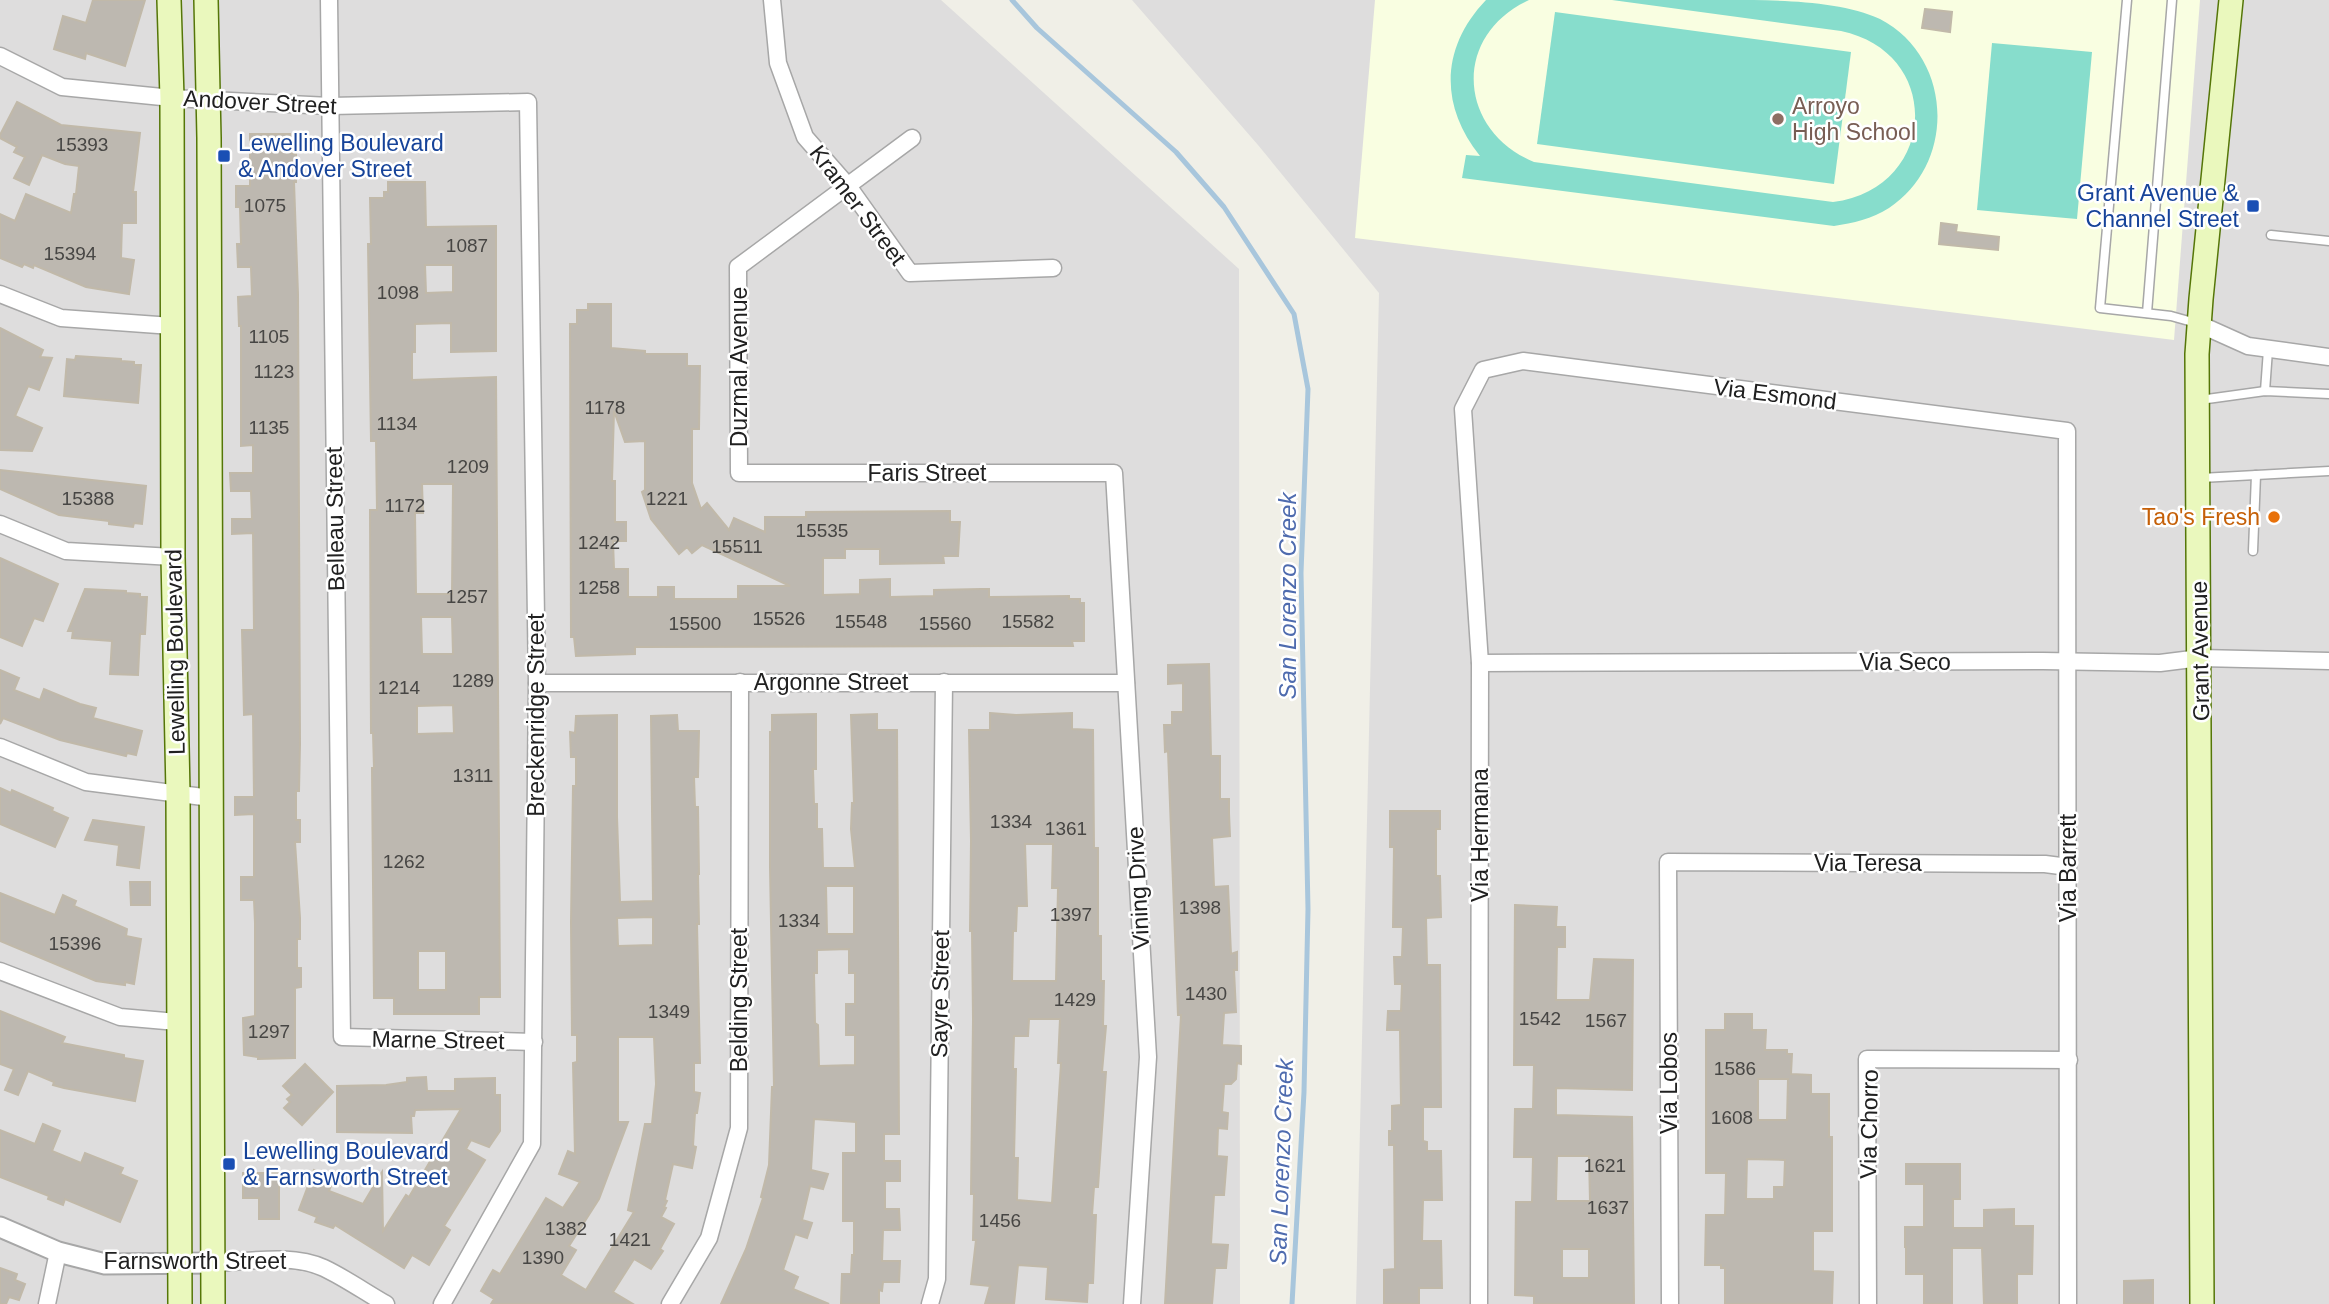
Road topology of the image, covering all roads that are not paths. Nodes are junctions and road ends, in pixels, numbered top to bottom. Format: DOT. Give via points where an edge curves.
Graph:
graph roads {
  1 [pos="169,0"];
  2 [pos="206,0"];
  3 [pos="329,0"];
  4 [pos="772,0"];
  5 [pos="2127,0"];
  6 [pos="2172,0"];
  7 [pos="2231,0"];
  8 [pos="0,56"];
  9 [pos="172,98"];
  10 [pos="208,100"];
  11 [pos="527,102"];
  12 [pos="330,106"];
  13 [pos="912,138"];
  14 [pos="848,186"];
  15 [pos="2270,235"];
  16 [pos="2329,241"];
  17 [pos="1054,268"];
  18 [pos="0,294"];
  19 [pos="2147,313"];
  20 [pos="2199,324"];
  21 [pos="172,326"];
  22 [pos="2268,350"];
  23 [pos="2329,357"];
  24 [pos="1483,370"];
  25 [pos="2264,391"];
  26 [pos="2329,394"];
  27 [pos="2197,401"];
  28 [pos="2067,432"];
  29 [pos="2329,471"];
  30 [pos="1114,472"];
  31 [pos="739,473"];
  32 [pos="2256,475"];
  33 [pos="2198,478"];
  34 [pos="0,524"];
  35 [pos="2253,551"];
  36 [pos="173,557"];
  37 [pos="2200,658"];
  38 [pos="2329,661"];
  39 [pos="2068,662"];
  40 [pos="1480,663"];
  41 [pos="740,682"];
  42 [pos="944,682"];
  43 [pos="537,683"];
  44 [pos="1126,683"];
  45 [pos="0,747"];
  46 [pos="178,793"];
  47 [pos="212,798"];
  48 [pos="1668,862"];
  49 [pos="2068,867"];
  50 [pos="0,971"];
  51 [pos="177,1021"];
  52 [pos="342,1037"];
  53 [pos="534,1042"];
  54 [pos="2068,1060"];
  55 [pos="0,1227"];
  56 [pos="58,1252"];
  57 [pos="214,1263"];
  58 [pos="181,1264"];
  59 [pos="47,1304"];
  60 [pos="180,1304"];
  61 [pos="213,1304"];
  62 [pos="386,1304"];
  63 [pos="442,1304"];
  64 [pos="670,1304"];
  65 [pos="930,1304"];
  66 [pos="1132,1304"];
  67 [pos="1479,1304"];
  68 [pos="1670,1304"];
  69 [pos="1868,1304"];
  70 [pos="2068,1304"];
  71 [pos="2202,1304"];
  1 -- 9 [label="main road, Lewelling Boulevard"];
  2 -- 10 [label="main road, Lewelling Boulevard"];
  3 -- 12 [label="street, Belleau Street"];
  4 -- 14 [label="street, Kramer Street" via="778,63 805,137"];
  5 -- 19 [label="lane" via="2100,308"];
  6 -- 19 [label="lane"];
  7 -- 20 [label="main road, Grant Avenue"];
  8 -- 9 [label="street, Andover Street" via="62,87"];
  9 -- 10 [label="street, Andover Street"];
  9 -- 21 [label="main road, Lewelling Boulevard"];
  10 -- 12 [label="street, Andover Street"];
  10 -- 47 [label="main road, Lewelling Boulevard"];
  11 -- 12 [label="street, Andover Street"];
  11 -- 43 [label="street, Breckenridge Street"];
  12 -- 52 [label="street, Belleau Street"];
  13 -- 14 [label="street, Duzmal Avenue"];
  14 -- 17 [label="street, Kramer Street" via="910,273"];
  14 -- 31 [label="street, Duzmal Avenue" via="738,267"];
  15 -- 16 [label="lane"];
  18 -- 21 [label="street" via="61,318"];
  19 -- 20 [label="lane"];
  20 -- 22 [label="street"];
  20 -- 27 [label="main road, Grant Avenue"];
  21 -- 36 [label="main road, Lewelling Boulevard"];
  22 -- 23 [label="street"];
  22 -- 25 [label="lane"];
  24 -- 28 [label="street, Via Esmond" via="1523,361"];
  24 -- 40 [label="street, Via Hermana" via="1463,409"];
  25 -- 26 [label="lane"];
  25 -- 27 [label="lane"];
  27 -- 33 [label="main road, Grant Avenue"];
  28 -- 39 [label="street, Via Barrett"];
  29 -- 32 [label="lane"];
  30 -- 31 [label="street, Faris Street"];
  30 -- 44 [label="street, Vining Drive"];
  32 -- 33 [label="lane"];
  32 -- 35 [label="lane"];
  33 -- 37 [label="main road, Grant Avenue"];
  34 -- 36 [label="street" via="66,551"];
  36 -- 46 [label="main road, Lewelling Boulevard"];
  37 -- 38 [label="street, Via Seco"];
  37 -- 39 [label="street, Via Seco" via="2160,663"];
  37 -- 71 [label="main road, Grant Avenue"];
  39 -- 40 [label="street, Via Seco"];
  39 -- 49 [label="street, Via Barrett"];
  40 -- 67 [label="street, Via Hermana"];
  41 -- 42 [label="street, Argonne Street"];
  41 -- 43 [label="street, Argonne Street"];
  41 -- 64 [label="street, Belding Street" via="739,1128 709,1238"];
  42 -- 44 [label="street, Argonne Street"];
  42 -- 65 [label="street, Sayre Street" via="937,1279"];
  43 -- 53 [label="street, Breckenridge Street"];
  44 -- 66 [label="street, Vining Drive" via="1148,1057"];
  45 -- 46 [label="street" via="86,782"];
  46 -- 47 [label="street"];
  46 -- 51 [label="main road, Lewelling Boulevard"];
  47 -- 57 [label="main road, Lewelling Boulevard"];
  48 -- 49 [label="street, Via Teresa"];
  48 -- 68 [label="street, Via Lobos"];
  49 -- 54 [label="street, Via Barrett"];
  50 -- 51 [label="street" via="120,1017"];
  51 -- 58 [label="main road, Lewelling Boulevard"];
  52 -- 53 [label="street, Marne Street"];
  53 -- 63 [label="street, Breckenridge Street" via="533,1144"];
  54 -- 69 [label="street, Via Chorro" via="1867,1059"];
  54 -- 70 [label="street, Via Barrett"];
  55 -- 56 [label="street, Farnsworth Street"];
  56 -- 58 [label="street, Farnsworth Street" via="105,1264"];
  56 -- 59 [label="street"];
  57 -- 58 [label="street, Farnsworth Street"];
  57 -- 61 [label="main road, Lewelling Boulevard"];
  57 -- 62 [label="street, Farnsworth Street" via="278,1259 322,1267"];
  58 -- 60 [label="main road, Lewelling Boulevard"];
}
